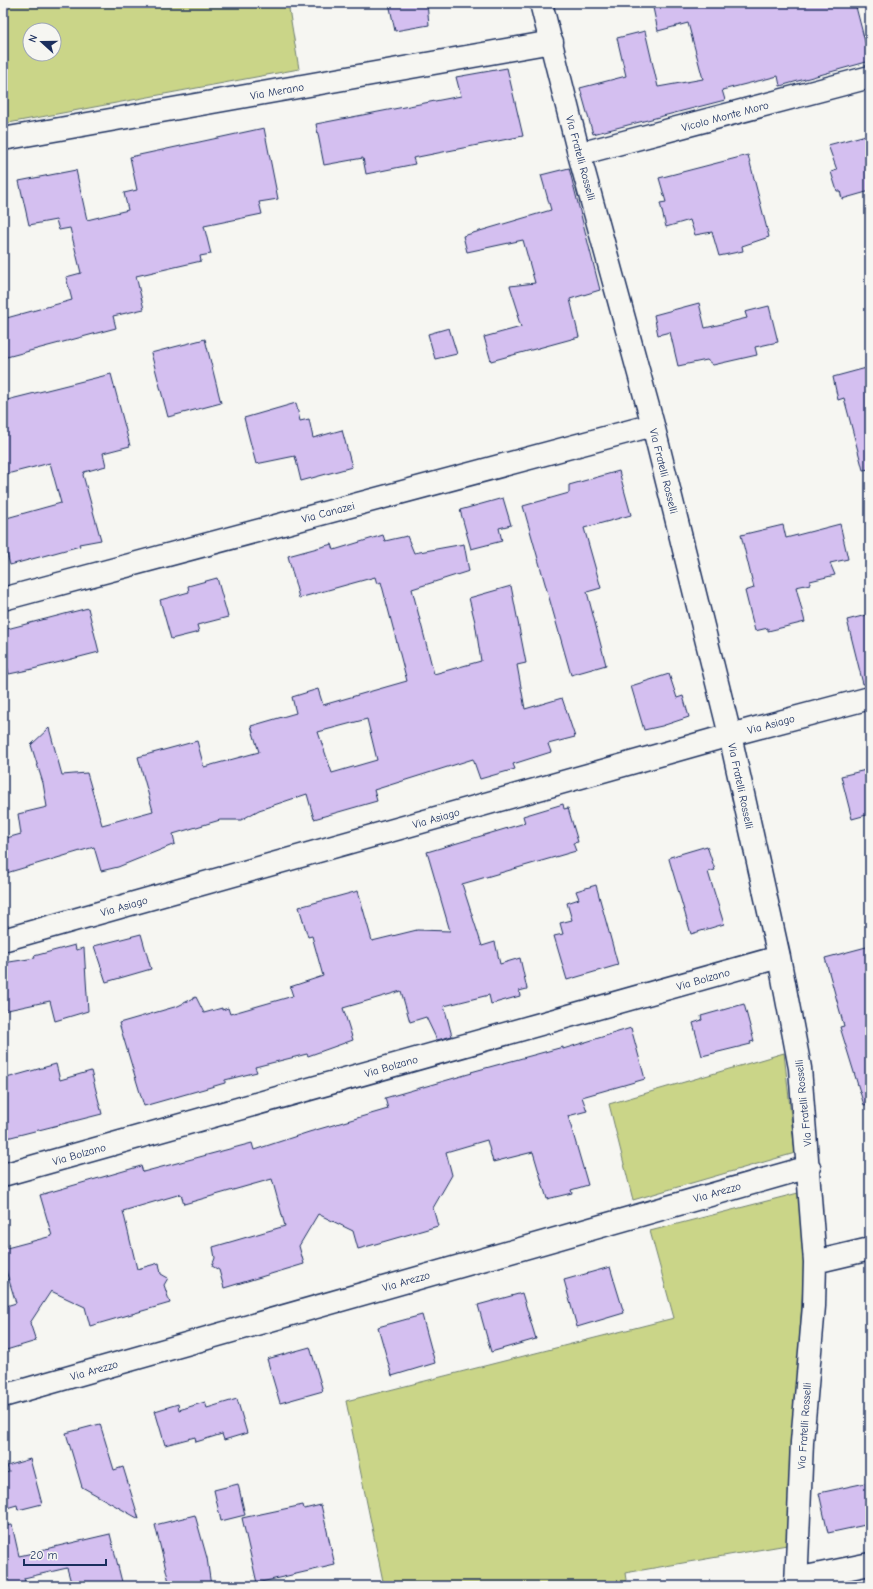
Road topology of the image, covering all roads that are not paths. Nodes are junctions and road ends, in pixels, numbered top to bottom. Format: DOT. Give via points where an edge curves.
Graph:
graph roads {
  1 [pos="541,3"];
  2 [pos="552,42"];
  3 [pos="870,77"];
  4 [pos="3,139"];
  5 [pos="579,154"];
  6 [pos="653,425"];
  7 [pos="3,599"];
  8 [pos="870,698"];
  9 [pos="730,735"];
  10 [pos="3,940"];
  11 [pos="779,957"];
  12 [pos="809,1167"];
  13 [pos="3,1175"];
  14 [pos="870,1249"];
  15 [pos="815,1262"];
  16 [pos="3,1396"];
  17 [pos="870,1564"];
  18 [pos="796,1583"];
  1 -- 2 [label="street, Via Fratelli Rosselli"];
  2 -- 4 [label="street, Via Merano"];
  2 -- 5 [label="street, Via Fratelli Rosselli"];
  3 -- 5 [label="street, Vicolo Monte Moro"];
  5 -- 6 [label="street, Via Fratelli Rosselli"];
  6 -- 7 [label="street, Via Canazei"];
  6 -- 9 [label="street, Via Fratelli Rosselli"];
  8 -- 9 [label="street, Via Asiago"];
  9 -- 10 [label="street, Via Asiago"];
  9 -- 11 [label="street, Via Fratelli Rosselli"];
  11 -- 12 [label="street, Via Fratelli Rosselli" via="800,1068"];
  11 -- 13 [label="street, Via Bolzano"];
  12 -- 15 [label="street, Via Fratelli Rosselli"];
  12 -- 16 [label="street, Via Arezzo"];
  14 -- 15 [label="street"];
  15 -- 18 [label="street, Via Fratelli Rosselli" via="814,1306 802,1442"];
  17 -- 18 [label="street"];
}
